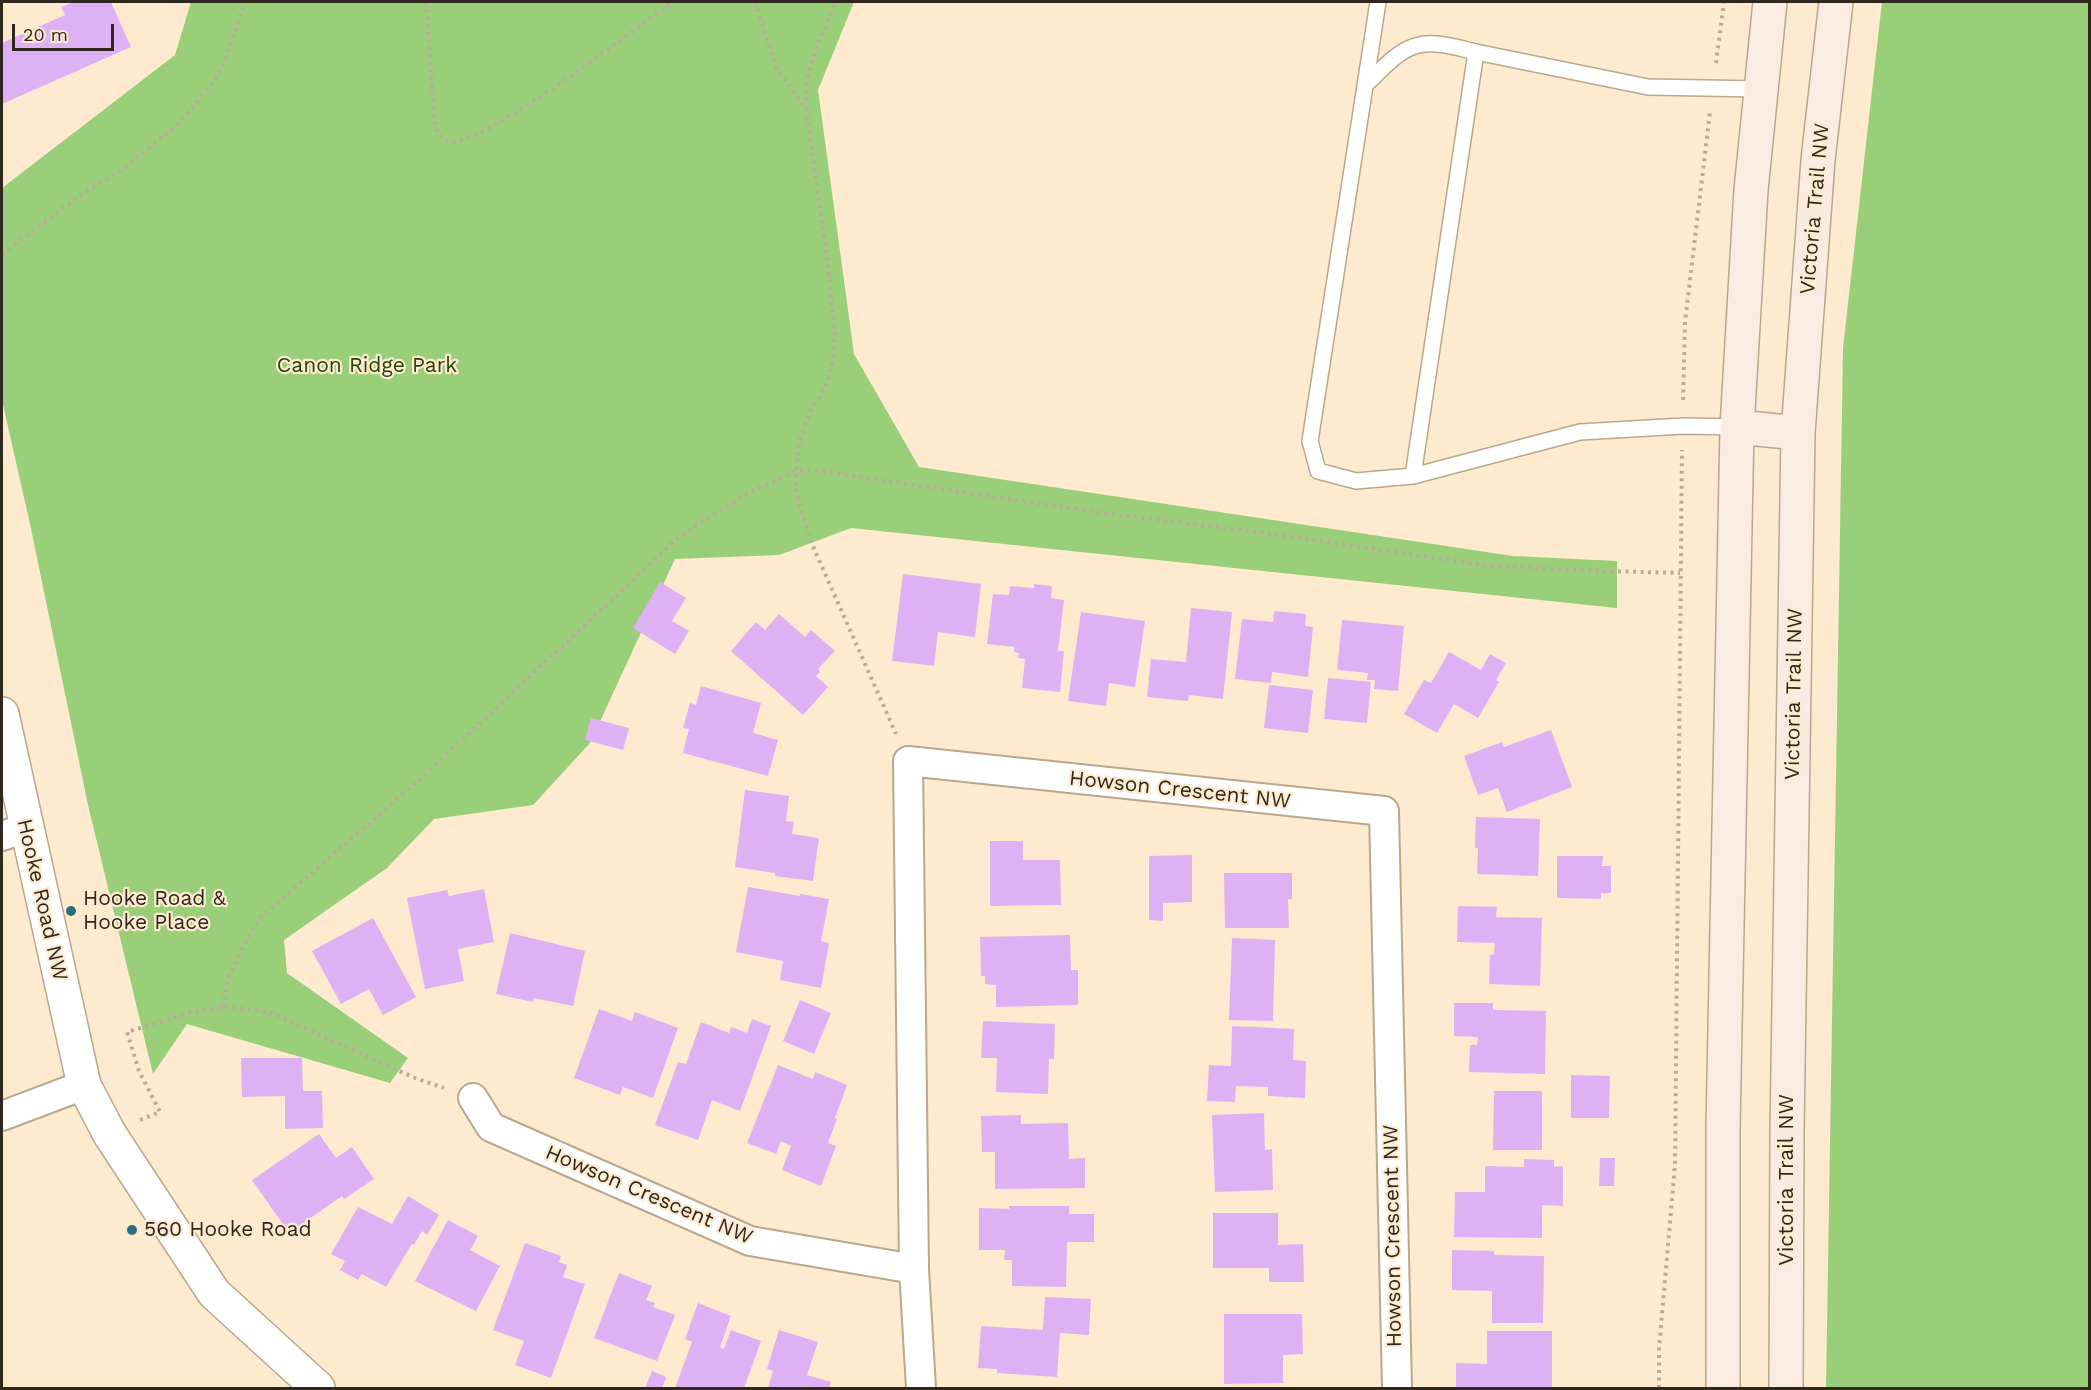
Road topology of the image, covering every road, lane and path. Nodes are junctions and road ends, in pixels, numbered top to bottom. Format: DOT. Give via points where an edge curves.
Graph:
graph roads {
  1 [pos="245,2"];
  2 [pos="426,2"];
  3 [pos="672,2"];
  4 [pos="755,2"];
  5 [pos="836,2"];
  6 [pos="1378,2"];
  7 [pos="1724,2"];
  8 [pos="1770,2"];
  9 [pos="1836,2"];
  10 [pos="1476,52"];
  11 [pos="1365,85"];
  12 [pos="1713,88"];
  13 [pos="1760,89"];
  14 [pos="806,108"];
  15 [pos="2,254"];
  16 [pos="1683,426"];
  17 [pos="1737,427"];
  18 [pos="1798,433"];
  19 [pos="796,471"];
  20 [pos="1413,476"];
  21 [pos="1680,573"];
  22 [pos="2,714"];
  23 [pos="908,761"];
  24 [pos="14,832"];
  25 [pos="223,1007"];
  26 [pos="84,1085"];
  27 [pos="472,1098"];
  28 [pos="2,1116"];
  29 [pos="109,1133"];
  30 [pos="914,1269"];
  31 [pos="318,1389"];
  32 [pos="921,1389"];
  33 [pos="1397,1389"];
  34 [pos="1659,1389"];
  35 [pos="1724,1389"];
  36 [pos="1786,1389"];
  1 -- 15 [label="path" via="226,59 213,83 177,125 126,167 79,196"];
  2 -- 3 [label="path" via="435,128 441,138 452,142 488,128 529,103"];
  4 -- 14 [label="path" via="776,68"];
  5 -- 14 [label="path" via="813,57 806,82"];
  6 -- 11 [label="lane"];
  7 -- 12 [label="path"];
  8 -- 13 [label="main road"];
  9 -- 18 [label="main road, Victoria Trail NW" via="1818,160"];
  10 -- 11 [label="lane" via="1441,44 1418,45 1403,52"];
  10 -- 12 [label="lane" via="1648,87"];
  10 -- 20 [label="lane"];
  11 -- 20 [label="lane" via="1310,441 1318,471 1356,480"];
  12 -- 13 [label="lane"];
  12 -- 16 [label="path" via="1685,322"];
  13 -- 17 [label="main road" via="1750,190"];
  14 -- 19 [label="path" via="835,338 831,373 803,430"];
  16 -- 17 [label="lane"];
  16 -- 20 [label="lane" via="1580,432"];
  16 -- 21 [label="path"];
  17 -- 18 [label="main road"];
  17 -- 35 [label="main road" via="1723,1127"];
  18 -- 36 [label="main road, Victoria Trail NW"];
  19 -- 21 [label="path" via="813,470 1484,565"];
  19 -- 23 [label="path" via="796,492 811,542"];
  19 -- 25 [label="path" via="748,494 680,536 418,781 260,918 228,979"];
  21 -- 34 [label="path" via="1676,1165 1659,1349"];
  22 -- 24 [label="street, Hooke Road NW"];
  23 -- 30 [label="street"];
  23 -- 33 [label="street, Howson Crescent NW" via="1384,811"];
  24 -- 26 [label="street, Hooke Road NW"];
  25 -- 27 [label="path" via="274,1014"];
  25 -- 29 [label="path" via="127,1032 139,1071 160,1112"];
  26 -- 28 [label="street"];
  26 -- 29 [label="street, Hooke Road NW"];
  27 -- 30 [label="street, Howson Crescent NW" via="491,1127 750,1241"];
  29 -- 31 [label="street, Hooke Road NW" via="214,1293"];
  30 -- 32 [label="street"];
}
